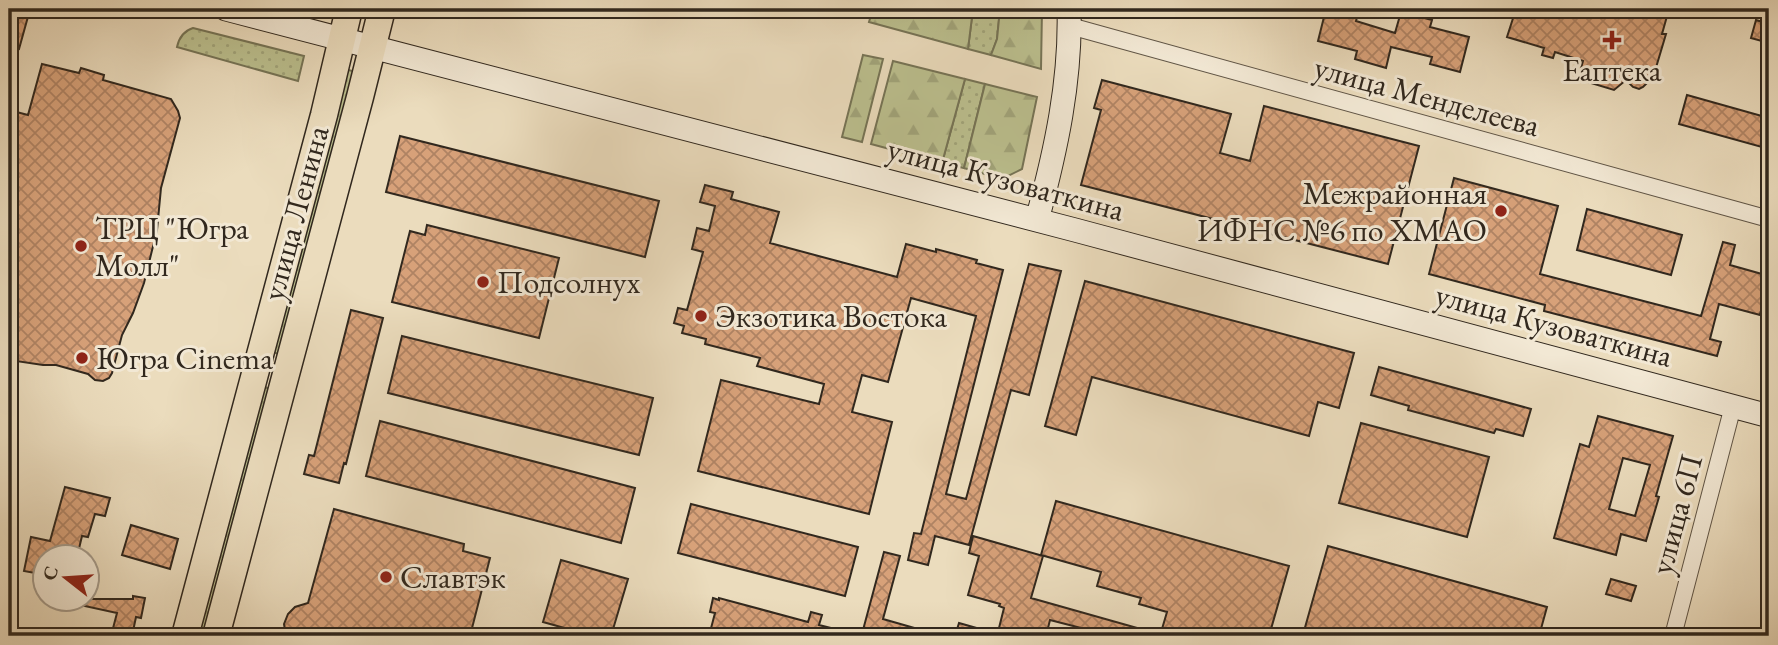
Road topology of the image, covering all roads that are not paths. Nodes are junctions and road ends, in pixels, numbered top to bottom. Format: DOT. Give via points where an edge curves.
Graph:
graph roads {
  1 [pos="226,9"];
  2 [pos="349,9"];
  3 [pos="382,9"];
  4 [pos="1070,17"];
  5 [pos="342,38"];
  6 [pos="373,46"];
  7 [pos="1769,219"];
  8 [pos="1038,220"];
  9 [pos="256,369"];
  10 [pos="286,377"];
  11 [pos="1734,406"];
  12 [pos="1769,416"];
  13 [pos="185,636"];
  14 [pos="216,636"];
  15 [pos="1673,636"];
  1 -- 5 [label="main road, улица Кузоваткина"];
  2 -- 5 [label="main road, улица Ленина"];
  3 -- 6 [label="main road, улица Ленина"];
  4 -- 7 [label="street, улица Менделеева"];
  4 -- 8 [label="main road" via="1062,115"];
  5 -- 6 [label="main road, улица Кузоваткина"];
  5 -- 9 [label="main road, улица Ленина"];
  6 -- 8 [label="main road, улица Кузоваткина"];
  6 -- 10 [label="main road, улица Ленина"];
  8 -- 11 [label="main road, улица Кузоваткина"];
  9 -- 10 [label="main road"];
  9 -- 13 [label="main road, улица Ленина"];
  10 -- 14 [label="main road, улица Ленина"];
  11 -- 12 [label="main road, улица Кузоваткина"];
  11 -- 15 [label="street, улица 6П"];
}
